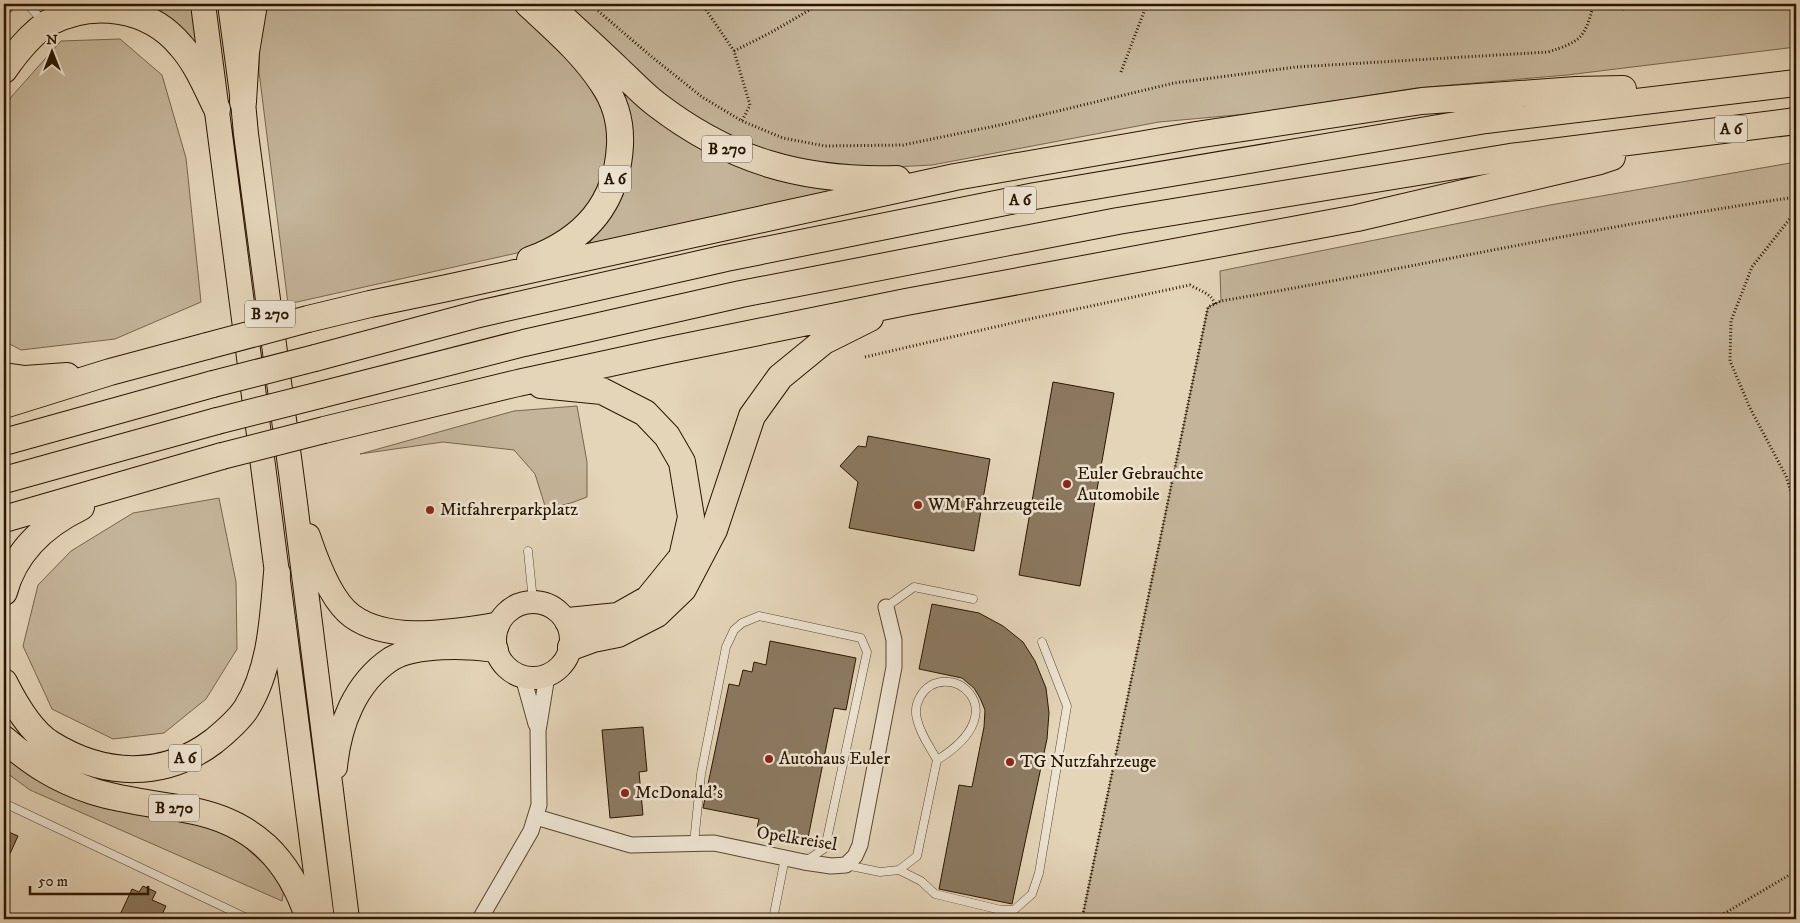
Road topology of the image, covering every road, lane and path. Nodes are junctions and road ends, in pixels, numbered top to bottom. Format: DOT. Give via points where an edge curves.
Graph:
graph roads {
  1 [pos="7,4"];
  2 [pos="203,4"];
  3 [pos="230,4"];
  4 [pos="254,4"];
  5 [pos="528,4"];
  6 [pos="548,4"];
  7 [pos="590,4"];
  8 [pos="702,4"];
  9 [pos="820,4"];
  10 [pos="1086,4"];
  11 [pos="1148,4"];
  12 [pos="1588,4"];
  13 [pos="1646,4"];
  14 [pos="1593,6"];
  15 [pos="4,7"];
  16 [pos="1145,9"];
  17 [pos="40,12"];
  18 [pos="734,51"];
  19 [pos="4,53"];
  20 [pos="4,70"];
  21 [pos="1121,72"];
  22 [pos="1796,83"];
  23 [pos="1734,91"];
  24 [pos="243,102"];
  25 [pos="217,109"];
  26 [pos="742,121"];
  27 [pos="1796,121"];
  28 [pos="1665,137"];
  29 [pos="955,176"];
  30 [pos="1796,197"];
  31 [pos="1796,211"];
  32 [pos="447,288"];
  33 [pos="906,302"];
  34 [pos="1215,304"];
  35 [pos="865,357"];
  36 [pos="110,372"];
  37 [pos="4,376"];
  38 [pos="518,383"];
  39 [pos="4,406"];
  40 [pos="4,442"];
  41 [pos="148,477"];
  42 [pos="4,480"];
  43 [pos="294,495"];
  44 [pos="1796,508"];
  45 [pos="4,519"];
  46 [pos="528,551"];
  47 [pos="277,573"];
  48 [pos="4,592"];
  49 [pos="973,599"];
  50 [pos="533,601"];
  51 [pos="886,607"];
  52 [pos="568,621"];
  53 [pos="498,625"];
  54 [pos="1042,642"];
  55 [pos="572,647"];
  56 [pos="496,650"];
  57 [pos="547,676"];
  58 [pos="523,677"];
  59 [pos="4,682"];
  60 [pos="538,731"];
  61 [pos="4,739"];
  62 [pos="937,760"];
  63 [pos="332,798"];
  64 [pos="4,803"];
  65 [pos="536,817"];
  66 [pos="694,843"];
  67 [pos="785,858"];
  68 [pos="804,862"];
  69 [pos="846,865"];
  70 [pos="899,870"];
  71 [pos="1796,871"];
  72 [pos="249,919"];
  73 [pos="309,919"];
  74 [pos="322,919"];
  75 [pos="347,919"];
  76 [pos="480,919"];
  77 [pos="773,919"];
  78 [pos="1082,919"];
  79 [pos="1716,919"];
  1 -- 15 [label="street"];
  2 -- 25 [label="highway, B 270"];
  3 -- 24 [label="highway, B 270"];
  4 -- 24 [label="highway" via="246,52"];
  5 -- 32 [label="highway, A 6" via="580,52 604,85 618,113 619,166 599,213 582,231 542,256"];
  6 -- 29 [label="highway, B 270" via="656,104 711,141 742,156 788,170 834,178"];
  7 -- 26 [label="path" via="702,97"];
  8 -- 18 [label="path"];
  9 -- 18 [label="path"];
  10 -- 16 [label="path"];
  11 -- 16 [label="path"];
  12 -- 14 [label="path"];
  13 -- 14 [label="path" via="1624,9"];
  14 -- 26 [label="path" via="1582,36 1548,52 1296,67 1174,83 1000,126 903,145 825,146 783,138"];
  16 -- 21 [label="path"];
  17 -- 19 [label="highway"];
  17 -- 20 [label="highway, B 270" via="26,42"];
  17 -- 25 [label="highway, B 270" via="66,12 102,6 139,14 159,24 196,65"];
  18 -- 26 [label="path" via="750,105"];
  22 -- 23 [label="highway, A 6"];
  23 -- 29 [label="highway" via="1633,88 1422,100"];
  23 -- 40 [label="highway, A 6, bridge" via="1486,120 1035,196 707,262 479,314"];
  24 -- 43 [label="highway, B 270"];
  25 -- 47 [label="highway, B 270"];
  27 -- 28 [label="highway, A 6"];
  28 -- 33 [label="highway, A 6" via="1600,161 1357,218"];
  28 -- 42 [label="highway, A 6, bridge" via="1510,157 1118,221 741,294 524,343 217,421"];
  29 -- 32 [label="highway"];
  30 -- 34 [label="path" via="1606,228"];
  31 -- 44 [label="path" via="1752,267 1731,321 1730,361 1750,408 1786,476"];
  32 -- 36 [label="highway, bridge" via="308,319"];
  33 -- 38 [label="highway, A 6"];
  33 -- 55 [label="highway, A 6" via="824,342 780,377 752,416 714,530 683,589 657,614 618,634"];
  34 -- 35 [label="path" via="1213,298 1190,285"];
  34 -- 78 [label="path" via="1208,307"];
  36 -- 37 [label="highway" via="24,379"];
  36 -- 39 [label="highway"];
  38 -- 41 [label="highway, bridge"];
  38 -- 52 [label="highway" via="602,391 645,413 667,436 682,462 691,517 682,557 648,599 618,616"];
  41 -- 45 [label="highway"];
  41 -- 48 [label="highway" via="61,517 45,528 17,560"];
  43 -- 53 [label="highway" via="328,584 351,615 398,632 434,632"];
  43 -- 63 [label="highway, B 270"];
  46 -- 50 [label="lane"];
  47 -- 59 [label="highway, A 6" via="266,659 246,710 201,751 174,762 144,770 93,765 50,744 16,707"];
  47 -- 74 [label="highway, B 270"];
  49 -- 51 [label="lane, Opelkreisel" via="914,587"];
  50 -- 52 [label="main road" via="547,603"];
  50 -- 53 [label="main road" via="518,604 506,612"];
  51 -- 69 [label="street, Opelkreisel" via="894,640 894,667 860,845"];
  52 -- 55 [label="main road"];
  53 -- 56 [label="main road"];
  54 -- 70 [label="lane" via="1067,706 1032,894 1014,910 1002,910 936,894 921,881"];
  55 -- 57 [label="main road" via="567,659"];
  56 -- 58 [label="main road" via="502,662"];
  56 -- 63 [label="highway" via="470,647 420,650 392,659 372,674 347,713 336,757"];
  57 -- 58 [label="main road"];
  57 -- 60 [label="street"];
  58 -- 60 [label="street"];
  60 -- 65 [label="street" via="540,781"];
  61 -- 73 [label="highway, B 270" via="41,768 67,782 103,794 192,811 226,821 250,833 287,869"];
  62 -- 62 [label="lane" via="922,735 916,718 916,704 924,690 944,681 961,685 970,694 976,705 976,720 959,745"];
  62 -- 70 [label="lane" via="916,856"];
  63 -- 75 [label="highway, B 270"];
  64 -- 72 [label="lane"];
  65 -- 66 [label="street, Opelkreisel" via="631,845"];
  65 -- 76 [label="street"];
  66 -- 67 [label="street, Opelkreisel" via="714,843"];
  66 -- 68 [label="lane" via="701,774 726,647 734,630 759,616 861,638 867,652 825,848"];
  67 -- 68 [label="street, Opelkreisel"];
  67 -- 77 [label="lane"];
  68 -- 69 [label="street, Opelkreisel"];
  69 -- 70 [label="lane" via="880,872"];
  71 -- 79 [label="path"];
}
